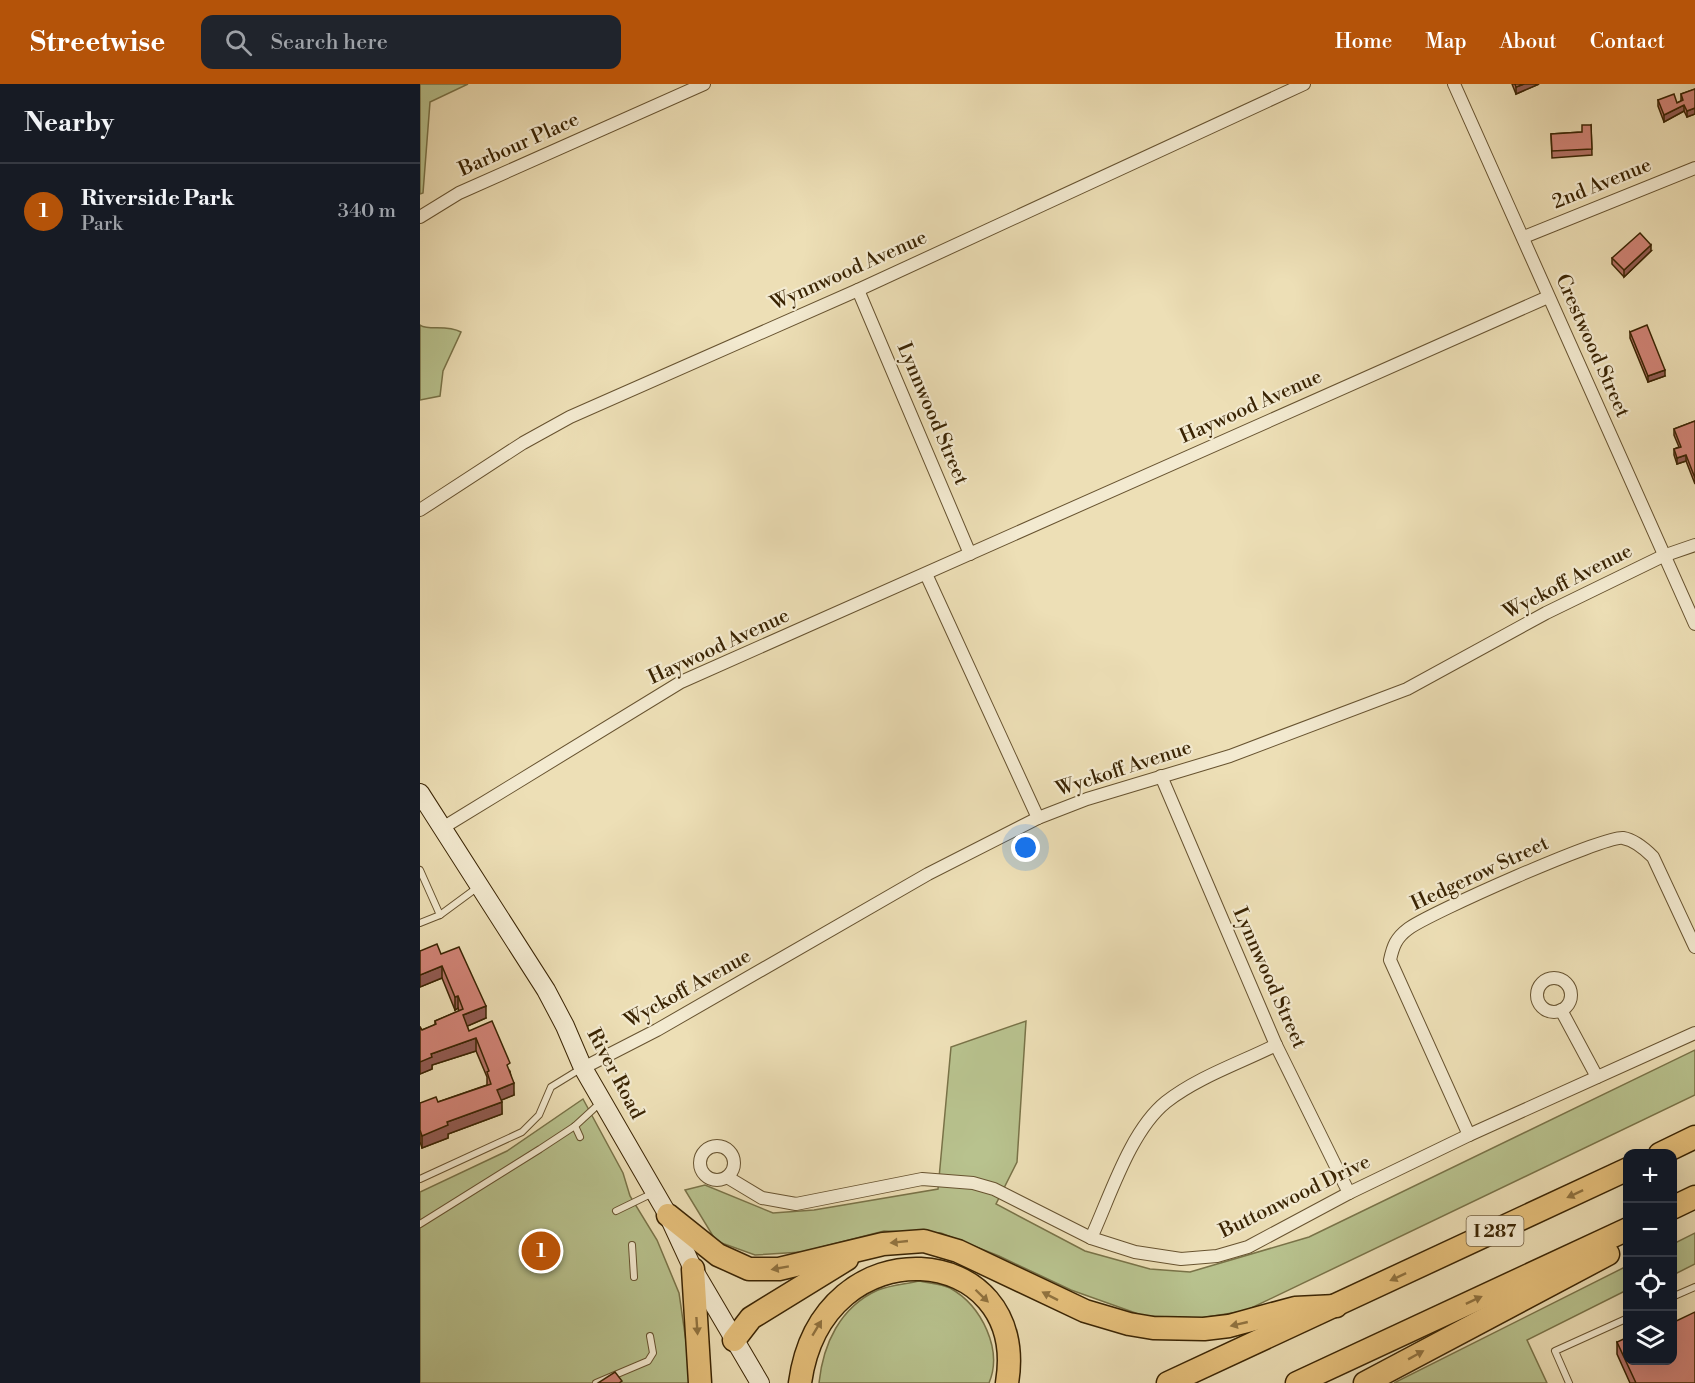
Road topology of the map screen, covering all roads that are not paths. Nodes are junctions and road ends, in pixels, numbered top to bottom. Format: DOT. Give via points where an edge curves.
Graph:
graph roads {
  1 [pos="704,84"];
  2 [pos="1304,84"];
  3 [pos="1454,84"];
  4 [pos="1695,168"];
  5 [pos="420,217"];
  6 [pos="1524,237"];
  7 [pos="858,290"];
  8 [pos="1548,297"];
  9 [pos="420,510"];
  10 [pos="1695,545"];
  11 [pos="970,554"];
  12 [pos="1664,556"];
  13 [pos="926,574"];
  14 [pos="1695,624"];
  15 [pos="1161,776"];
  16 [pos="420,793"];
  17 [pos="1038,818"];
  18 [pos="444,827"];
  19 [pos="420,870"];
  20 [pos="479,886"];
  21 [pos="440,915"];
  22 [pos="420,923"];
  23 [pos="1695,947"];
  24 [pos="1561,1010"];
  25 [pos="1695,1033"];
  26 [pos="1276,1045"];
  27 [pos="583,1068"];
  28 [pos="1596,1077"];
  29 [pos="602,1101"];
  30 [pos="575,1126"];
  31 [pos="1469,1136"];
  32 [pos="580,1137"];
  33 [pos="1695,1137"];
  34 [pos="1670,1149"];
  35 [pos="1623,1171"];
  36 [pos="420,1177"];
  37 [pos="727,1177"];
  38 [pos="655,1192"];
  39 [pos="1349,1193"];
  40 [pos="1695,1197"];
  41 [pos="1677,1206"];
  42 [pos="615,1211"];
  43 [pos="668,1215"];
  44 [pos="420,1224"];
  45 [pos="1623,1231"];
  46 [pos="1091,1238"];
  47 [pos="632,1245"];
  48 [pos="1623,1248"];
  49 [pos="858,1251"];
  50 [pos="693,1269"];
  51 [pos="634,1277"];
  52 [pos="1695,1287"];
  53 [pos="1677,1295"];
  54 [pos="1336,1306"];
  55 [pos="1623,1319"];
  56 [pos="650,1336"];
  57 [pos="734,1340"];
  58 [pos="596,1383"];
  59 [pos="700,1383"];
  60 [pos="760,1383"];
  61 [pos="800,1383"];
  62 [pos="1007,1383"];
  63 [pos="1168,1383"];
  64 [pos="1297,1383"];
  65 [pos="1365,1383"];
  66 [pos="1569,1383"];
  1 -- 5 [label="street, Barbour Place" via="459,193"];
  2 -- 7 [label="street, Wynnwood Avenue"];
  3 -- 6 [label="street, Crestwood Street"];
  4 -- 6 [label="street, 2nd Avenue"];
  6 -- 8 [label="street, Crestwood Street"];
  7 -- 9 [label="street, Wynnwood Avenue" via="570,417"];
  7 -- 11 [label="street, Lynnwood Street"];
  8 -- 11 [label="street, Haywood Avenue"];
  8 -- 12 [label="street, Crestwood Street"];
  10 -- 12 [label="street, Wyckoff Avenue"];
  11 -- 13 [label="street, Haywood Avenue"];
  12 -- 14 [label="street, Crestwood Street"];
  12 -- 15 [label="street, Wyckoff Avenue" via="1546,613 1407,689 1285,737"];
  13 -- 17 [label="street"];
  13 -- 18 [label="street, Haywood Avenue" via="681,682"];
  15 -- 17 [label="street, Wyckoff Avenue"];
  15 -- 26 [label="street, Lynnwood Street"];
  16 -- 18 [label="street, River Road"];
  17 -- 27 [label="street, Wyckoff Avenue" via="928,874 657,1030"];
  18 -- 20 [label="street, River Road"];
  19 -- 21 [label="lane"];
  20 -- 21 [label="lane"];
  20 -- 27 [label="street, River Road" via="546,990"];
  21 -- 22 [label="lane"];
  23 -- 31 [label="street, Hedgerow Street" via="1653,858 1642,846 1622,837 1600,842 1512,879 1409,928 1395,941 1390,960"];
  24 -- 28 [label="street"];
  25 -- 28 [label="street, Buttonwood Drive"];
  26 -- 39 [label="street, Lynnwood Street"];
  26 -- 46 [label="street" via="1188,1088 1165,1104 1135,1142"];
  27 -- 29 [label="street, River Road"];
  27 -- 36 [label="lane" via="551,1087 539,1115 522,1132"];
  28 -- 31 [label="street, Buttonwood Drive"];
  29 -- 30 [label="lane"];
  29 -- 38 [label="street, River Road"];
  30 -- 32 [label="lane"];
  30 -- 44 [label="lane"];
  31 -- 39 [label="street, Buttonwood Drive"];
  33 -- 34 [label="highway"];
  35 -- 54 [label="highway, I 287, one-way"];
  37 -- 46 [label="street, Buttonwood Drive" via="762,1198 796,1203 921,1179 973,1183 994,1189"];
  38 -- 42 [label="lane"];
  38 -- 43 [label="street, River Road"];
  39 -- 46 [label="street, Buttonwood Drive" via="1248,1246 1217,1256 1181,1259 1135,1252"];
  40 -- 41 [label="highway"];
  49 -- 43 [label="highway, one-way" via="779,1269 749,1269 718,1255"];
  43 -- 50 [label="street, River Road"];
  64 -- 45 [label="highway, I 287, one-way"];
  47 -- 51 [label="lane"];
  65 -- 48 [label="highway, one-way"];
  54 -- 49 [label="highway, one-way" via="1295,1308 1229,1326 1153,1328 1077,1308 941,1244 905,1240"];
  49 -- 57 [label="highway" via="751,1318"];
  50 -- 57 [label="street, River Road"];
  50 -- 59 [label="highway, one-way"];
  52 -- 53 [label="lane"];
  54 -- 63 [label="highway, I 287"];
  55 -- 66 [label="lane" via="1555,1351"];
  56 -- 58 [label="lane" via="652,1357"];
  57 -- 60 [label="street, River Road"];
  61 -- 62 [label="highway, one-way" via="809,1342 818,1324 846,1293 883,1273 923,1268 972,1287 999,1316 1010,1347"];
}
